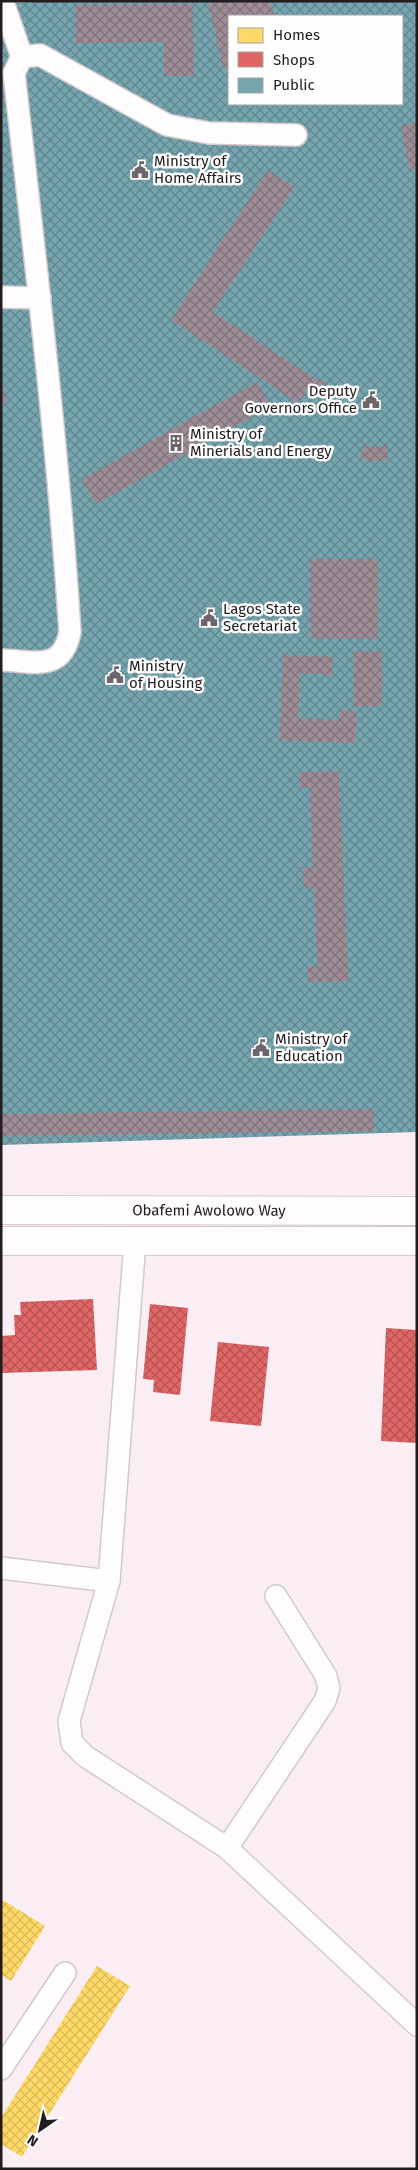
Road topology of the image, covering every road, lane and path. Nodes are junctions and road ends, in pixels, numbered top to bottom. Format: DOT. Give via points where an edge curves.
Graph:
graph roads {
  1 [pos="4,6"];
  2 [pos="22,57"];
  3 [pos="296,135"];
  4 [pos="1,298"];
  5 [pos="40,298"];
  6 [pos="1,660"];
  7 [pos="1,1210"];
  8 [pos="417,1211"];
  9 [pos="1,1240"];
  10 [pos="135,1241"];
  11 [pos="417,1241"];
  12 [pos="1,1568"];
  13 [pos="108,1581"];
  14 [pos="276,1596"];
  15 [pos="227,1848"];
  16 [pos="65,1973"];
  17 [pos="417,2026"];
  18 [pos="1,2069"];
  1 -- 2 [label="street"];
  2 -- 3 [label="street" via="40,55 167,125 209,133"];
  2 -- 5 [label="street" via="14,74"];
  4 -- 5 [label="street"];
  5 -- 6 [label="street" via="70,632 67,646 50,662"];
  7 -- 8 [label="main road, Obafemi Awolowo Way"];
  9 -- 10 [label="main road, Obafemi Awolowo Way"];
  10 -- 11 [label="main road, Obafemi Awolowo Way"];
  10 -- 13 [label="street"];
  12 -- 13 [label="street"];
  13 -- 15 [label="street" via="69,1721 72,1743 85,1756"];
  14 -- 15 [label="street" via="326,1676 329,1688 325,1701"];
  15 -- 17 [label="street"];
  16 -- 18 [label="street"];
}
